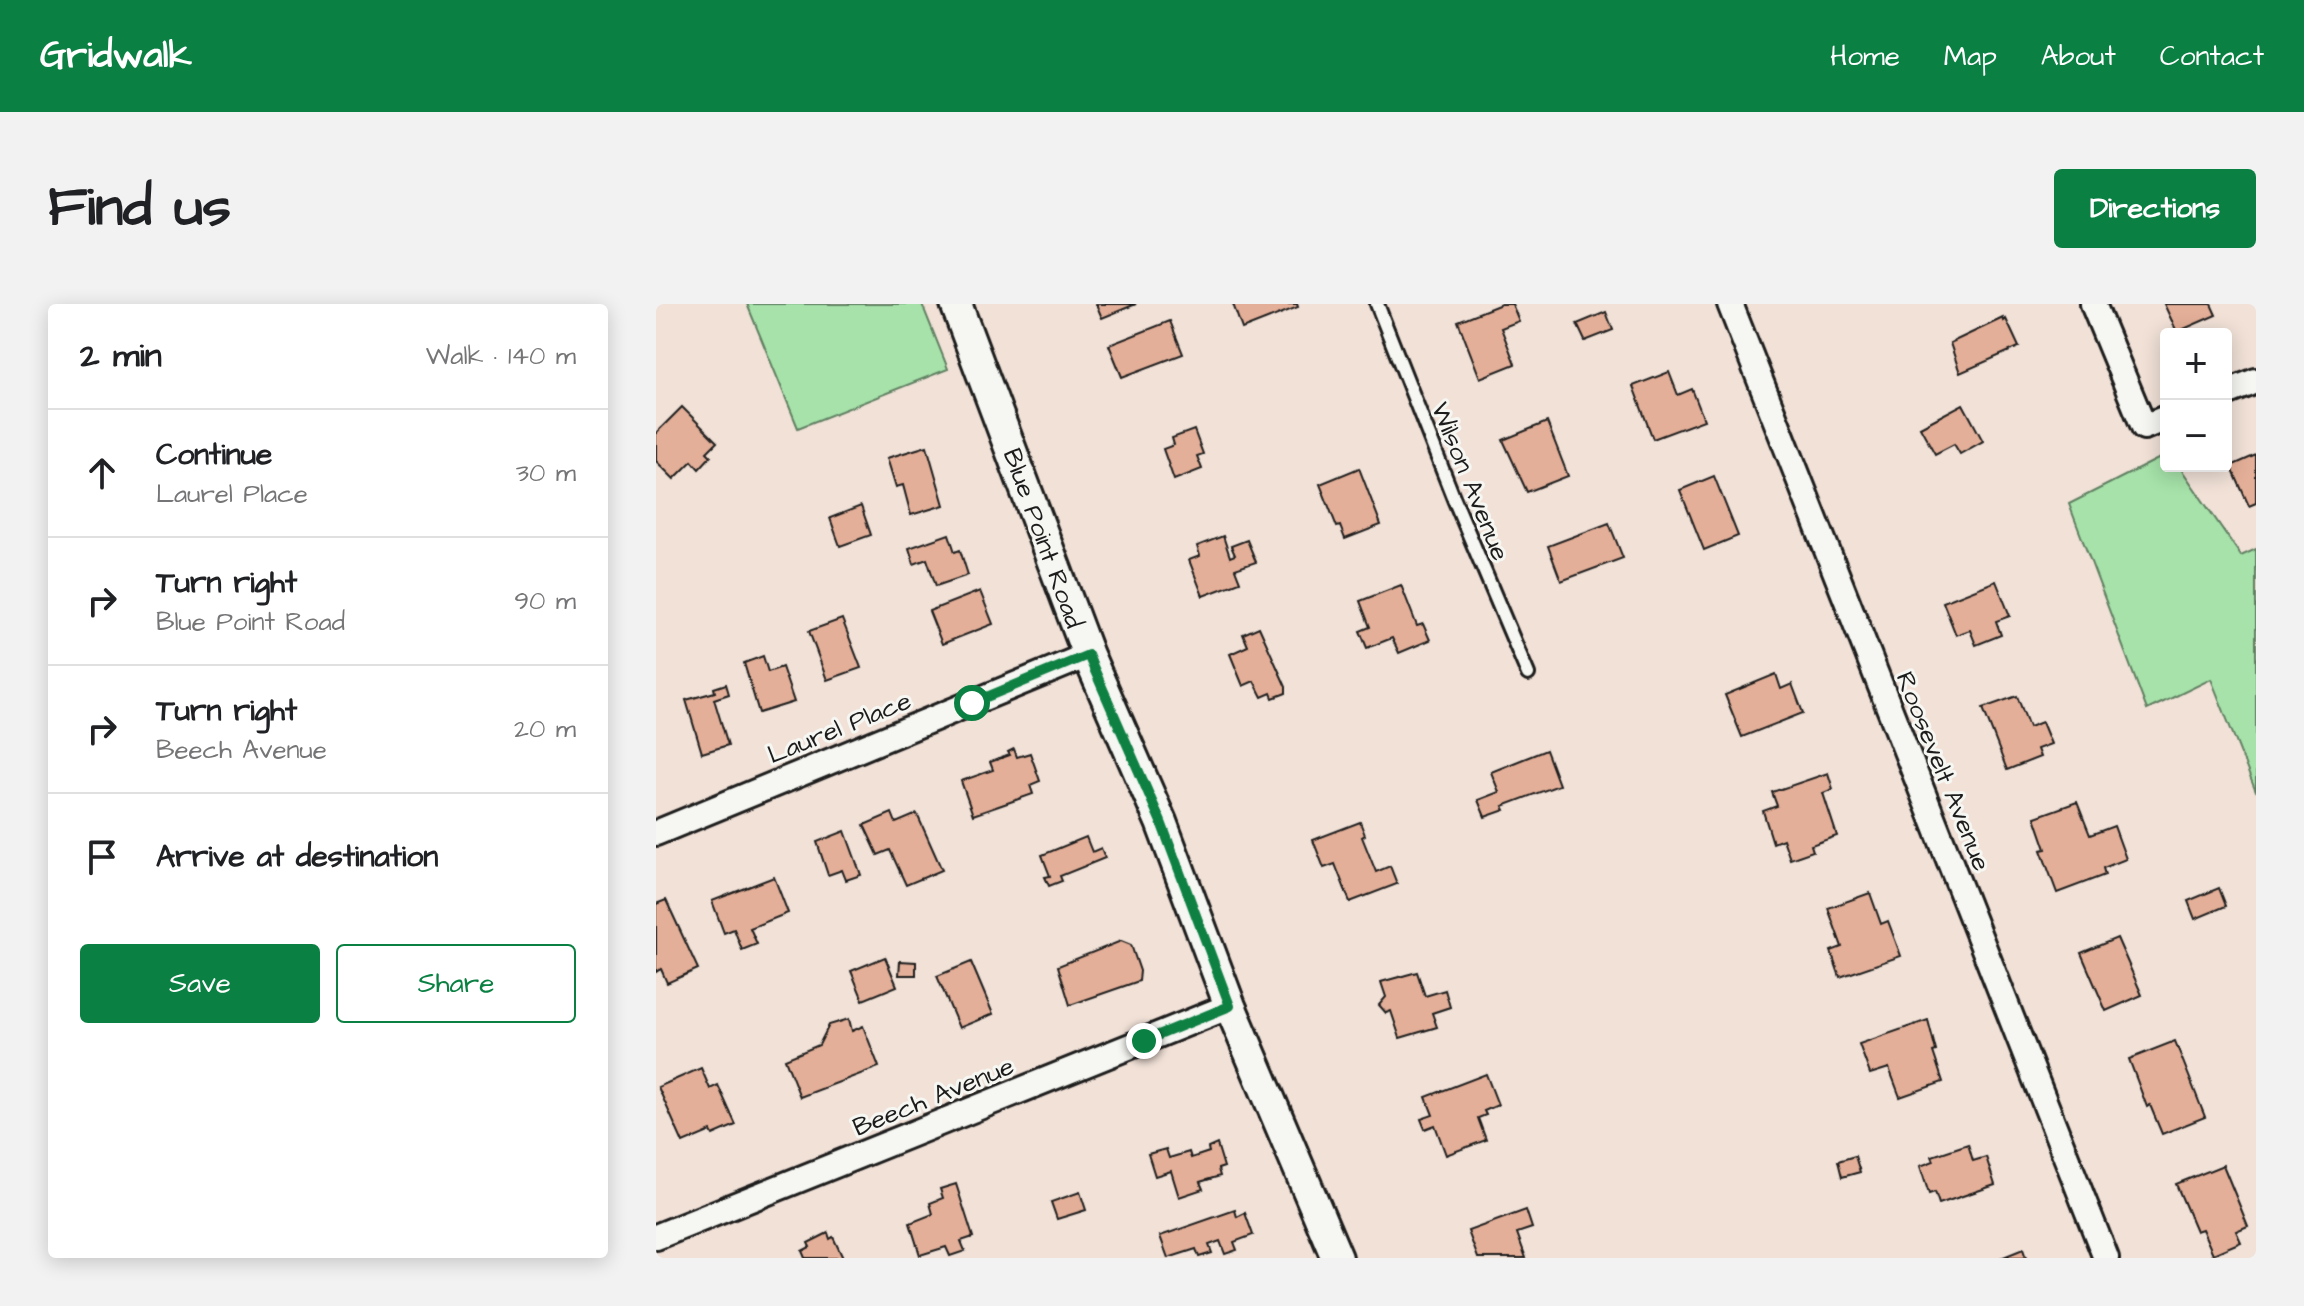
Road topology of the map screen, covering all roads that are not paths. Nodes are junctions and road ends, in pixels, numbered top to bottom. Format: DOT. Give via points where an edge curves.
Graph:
graph roads {
  1 [pos="956,304"];
  2 [pos="1377,304"];
  3 [pos="1730,304"];
  4 [pos="2093,304"];
  5 [pos="2256,381"];
  6 [pos="2232,391"];
  7 [pos="2155,422"];
  8 [pos="1088,655"];
  9 [pos="1528,674"];
  10 [pos="656,833"];
  11 [pos="1230,1006"];
  12 [pos="656,1237"];
  13 [pos="1337,1258"];
  14 [pos="2106,1258"];
  1 -- 8 [label="street, Blue Point Road"];
  2 -- 9 [label="lane, Wilson Avenue"];
  3 -- 14 [label="street, Roosevelt Avenue"];
  4 -- 7 [label="street"];
  5 -- 6 [label="street"];
  8 -- 10 [label="street, Laurel Place"];
  8 -- 11 [label="street, Blue Point Road" via="1161,822"];
  11 -- 12 [label="street, Beech Avenue"];
  11 -- 13 [label="street, Blue Point Road"];
}
